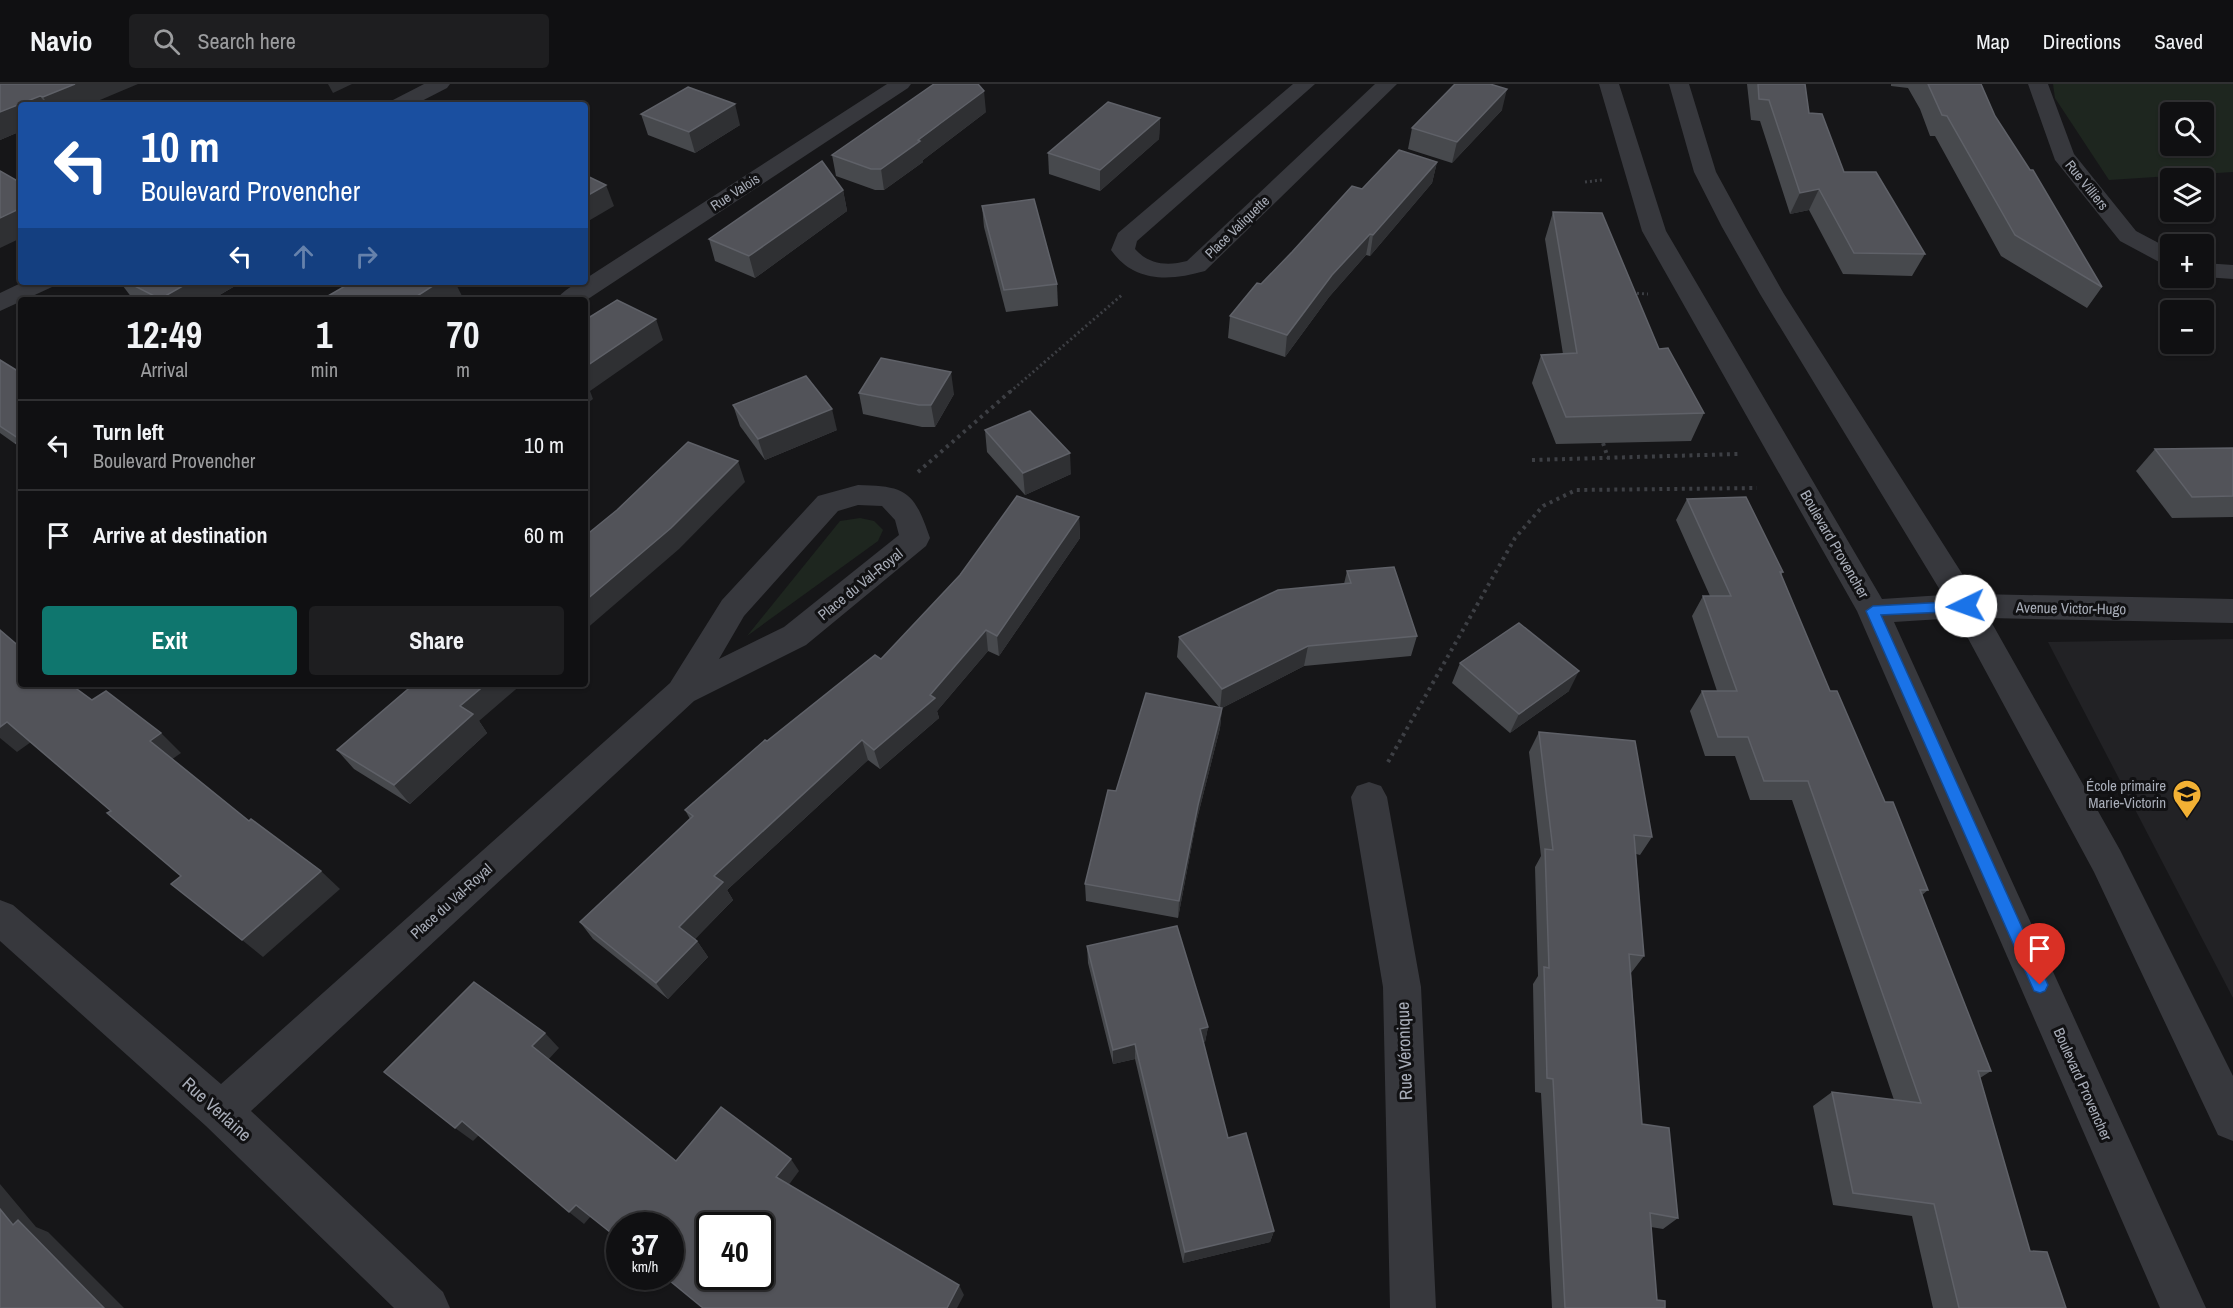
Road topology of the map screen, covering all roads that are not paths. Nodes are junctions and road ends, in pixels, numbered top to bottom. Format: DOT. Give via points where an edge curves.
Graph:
graph roads {
  1 [pos="440,84"];
  2 [pos="901,84"];
  3 [pos="1305,84"];
  4 [pos="1387,84"];
  5 [pos="1609,84"];
  6 [pos="1673,84"];
  7 [pos="2038,84"];
  8 [pos="404,102"];
  9 [pos="2160,253"];
  10 [pos="2214,271"];
  11 [pos="2233,272"];
  12 [pos="41,290"];
  13 [pos="18,297"];
  14 [pos="19,297"];
  15 [pos="574,297"];
  16 [pos="0,303"];
  17 [pos="1966,606"];
  18 [pos="1873,611"];
  19 [pos="2233,612"];
  20 [pos="682,692"];
  21 [pos="1369,797"];
  22 [pos="0,917"];
  23 [pos="221,1111"];
  24 [pos="2233,1120"];
  25 [pos="427,1308"];
  26 [pos="1413,1308"];
  27 [pos="2183,1308"];
  1 -- 8 [label="street"];
  2 -- 15 [label="street, Rue Valois"];
  3 -- 4 [label="street, Place Valiquette" via="1126,238 1123,250 1131,261 1151,270 1176,273 1196,266"];
  5 -- 18 [label="street, Boulevard Provencher" via="1654,231"];
  6 -- 17 [label="street" via="1705,172 1734,227"];
  7 -- 9 [label="street, Rue Villiers" via="2063,155 2128,236"];
  10 -- 11 [label="street"];
  12 -- 14 [label="street"];
  13 -- 16 [label="street"];
  17 -- 18 [label="street, Avenue Victor-Hugo"];
  17 -- 19 [label="street, Avenue Victor-Hugo"];
  17 -- 24 [label="street" via="2107,861"];
  18 -- 27 [label="street, Boulevard Provencher"];
  20 -- 20 [label="street, Place du Val-Royal" via="795,636 915,538 908,516 890,496 858,495 828,503 733,608"];
  20 -- 23 [label="street, Place du Val-Royal"];
  21 -- 26 [label="street, Rue Véronique" via="1402,987"];
  22 -- 23 [label="street, Rue Verlaine"];
  23 -- 25 [label="street, Rue Verlaine"];
}
